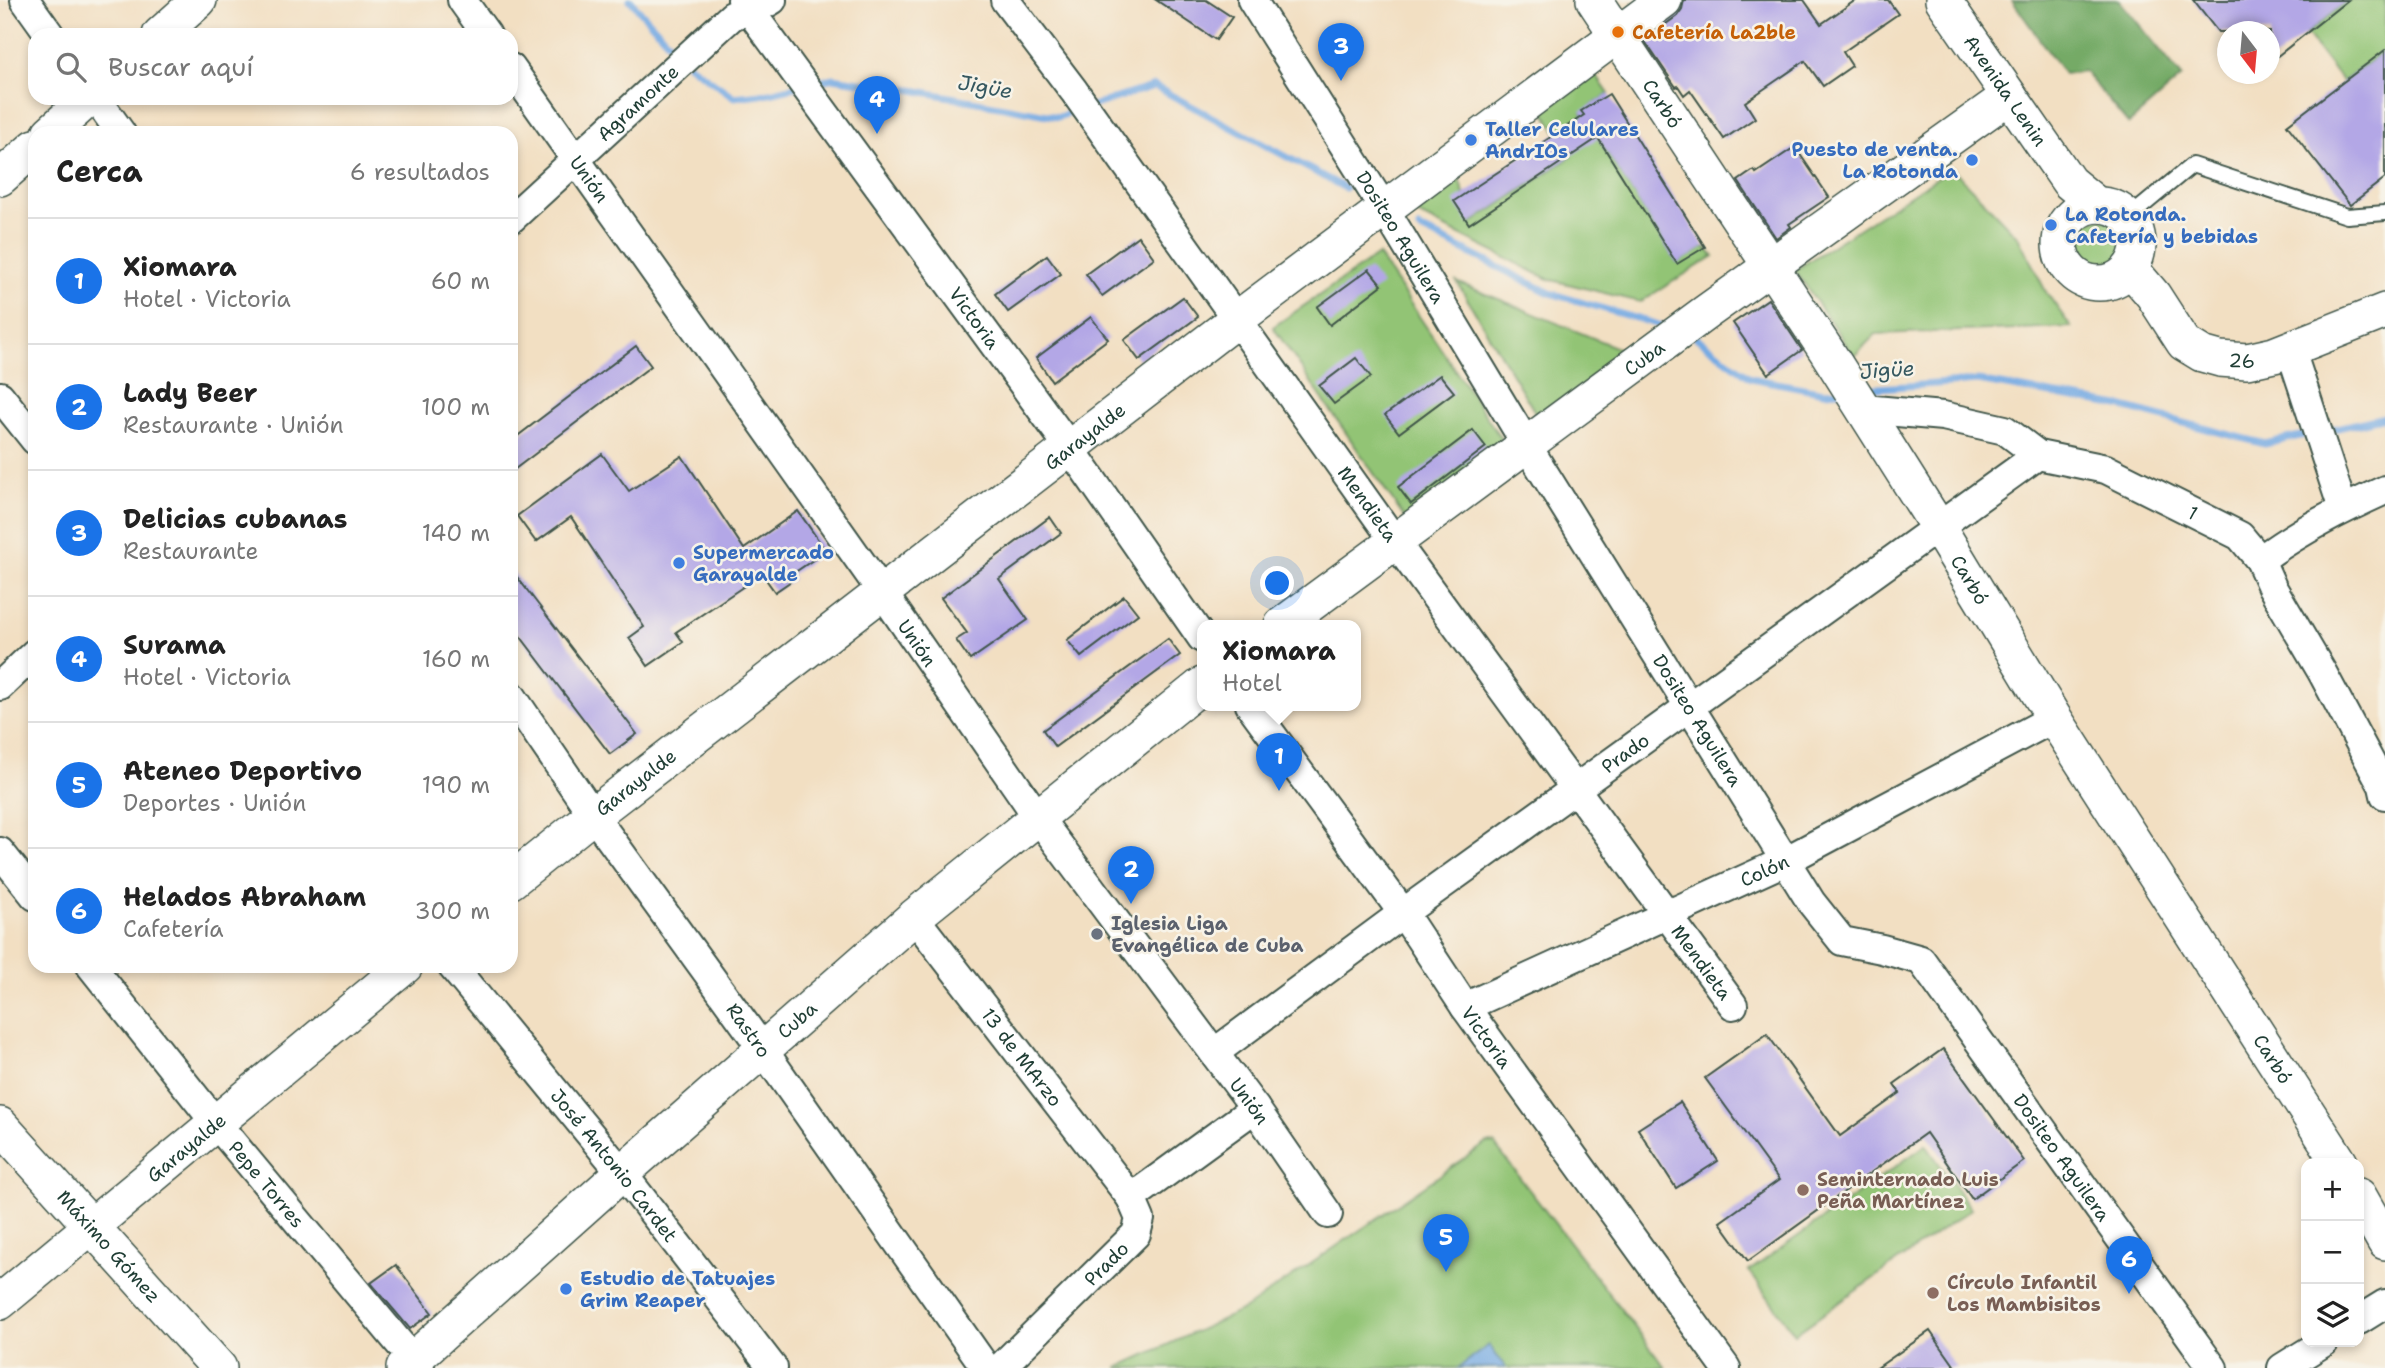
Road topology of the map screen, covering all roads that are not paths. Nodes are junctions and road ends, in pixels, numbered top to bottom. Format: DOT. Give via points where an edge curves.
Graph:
graph roads {
  1 [pos="25,0"];
  2 [pos="199,0"];
  3 [pos="462,0"];
  4 [pos="1005,0"];
  5 [pos="1252,0"];
  6 [pos="1594,0"];
  7 [pos="1664,0"];
  8 [pos="1942,0"];
  9 [pos="754,3"];
  10 [pos="45,28"];
  11 [pos="168,28"];
  12 [pos="482,28"];
  13 [pos="1617,36"];
  14 [pos="518,78"];
  15 [pos="2009,96"];
  16 [pos="81,105"];
  17 [pos="101,105"];
  18 [pos="58,126"];
  19 [pos="116,126"];
  20 [pos="28,153"];
  21 [pos="576,159"];
  22 [pos="0,178"];
  23 [pos="2069,182"];
  24 [pos="1385,210"];
  25 [pos="2113,212"];
  26 [pos="518,213"];
  27 [pos="2385,213"];
  28 [pos="2066,222"];
  29 [pos="1769,267"];
  30 [pos="2130,268"];
  31 [pos="2385,311"];
  32 [pos="1237,319"];
  33 [pos="2290,348"];
  34 [pos="0,396"];
  35 [pos="1863,409"];
  36 [pos="28,431"];
  37 [pos="1527,446"];
  38 [pos="1069,448"];
  39 [pos="2038,454"];
  40 [pos="2364,499"];
  41 [pos="1938,527"];
  42 [pos="1394,541"];
  43 [pos="2260,560"];
  44 [pos="883,593"];
  45 [pos="1289,620"];
  46 [pos="1197,631"];
  47 [pos="28,660"];
  48 [pos="0,686"];
  49 [pos="1197,689"];
  50 [pos="518,705"];
  51 [pos="1690,708"];
  52 [pos="1254,711"];
  53 [pos="2054,718"];
  54 [pos="2384,789"];
  55 [pos="1575,791"];
  56 [pos="593,815"];
  57 [pos="1037,816"];
  58 [pos="0,852"];
  59 [pos="1787,860"];
  60 [pos="518,875"];
  61 [pos="28,887"];
  62 [pos="1403,914"];
  63 [pos="1668,914"];
  64 [pos="914,917"];
  65 [pos="97,973"];
  66 [pos="396,973"];
  67 [pos="458,973"];
  68 [pos="1732,1006"];
  69 [pos="1465,1007"];
  70 [pos="763,1051"];
  71 [pos="1214,1053"];
  72 [pos="1255,1108"];
  73 [pos="215,1122"];
  74 [pos="0,1125"];
  75 [pos="2337,1158"];
  76 [pos="622,1172"];
  77 [pos="1131,1198"];
  78 [pos="2364,1205"];
  79 [pos="1328,1214"];
  80 [pos="93,1226"];
  81 [pos="2385,1242"];
  82 [pos="0,1302"];
  83 [pos="2385,1304"];
  84 [pos="2364,1317"];
  85 [pos="2316,1347"];
  86 [pos="412,1365"];
  87 [pos="219,1368"];
  88 [pos="773,1368"];
  89 [pos="986,1368"];
  90 [pos="1000,1368"];
  91 [pos="1726,1368"];
  92 [pos="2213,1368"];
  93 [pos="2282,1368"];
  1 -- 10 [label="street"];
  2 -- 11 [label="street"];
  3 -- 12 [label="street"];
  4 -- 32 [label="street, Mendieta"];
  5 -- 24 [label="street, Dositeo Aguilera"];
  6 -- 13 [label="street, Carbó"];
  7 -- 13 [label="street, Garayalde"];
  8 -- 15 [label="street, Avenida Lenin"];
  9 -- 21 [label="street, Agramonte" via="733,16"];
  9 -- 38 [label="street, Victoria" via="813,97"];
  13 -- 24 [label="street, Garayalde"];
  13 -- 29 [label="street, Carbó"];
  14 -- 21 [label="street, Unión"];
  15 -- 23 [label="street, Avenida Lenin"];
  15 -- 29 [label="street, Cuba"];
  16 -- 18 [label="street"];
  17 -- 19 [label="street"];
  20 -- 22 [label="street"];
  21 -- 26 [label="street, Agramonte"];
  21 -- 44 [label="street, Unión"];
  23 -- 25 [label="street, Avenida Lenin"];
  23 -- 28 [label="street"];
  24 -- 32 [label="street, Garayalde"];
  24 -- 37 [label="street, Dositeo Aguilera"];
  25 -- 27 [label="lane" via="2192,165 2347,216"];
  25 -- 28 [label="street" via="2086,207"];
  25 -- 30 [label="street" via="2135,230 2138,243"];
  28 -- 30 [label="street" via="2060,248 2071,272 2095,283 2120,277"];
  29 -- 35 [label="street, Carbó"];
  29 -- 37 [label="street, Cuba"];
  30 -- 33 [label="street, 26" via="2184,343 2202,354 2247,361"];
  31 -- 33 [label="street, 26"];
  32 -- 38 [label="street, Garayalde"];
  32 -- 42 [label="street, Mendieta"];
  33 -- 40 [label="street" via="2329,463"];
  34 -- 36 [label="street"];
  35 -- 39 [label="street, 1" via="1943,416 2005,430"];
  35 -- 41 [label="street, Carbó"];
  37 -- 42 [label="street, Cuba"];
  37 -- 51 [label="street, Dositeo Aguilera"];
  38 -- 44 [label="street, Garayalde"];
  38 -- 46 [label="street, Victoria"];
  39 -- 41 [label="street, Prado"];
  39 -- 43 [label="street, 1" via="2106,469 2240,536"];
  40 -- 43 [label="street"];
  41 -- 51 [label="street, Prado"];
  41 -- 53 [label="street, Carbó"];
  42 -- 45 [label="street, Cuba"];
  42 -- 55 [label="street, Mendieta"];
  43 -- 54 [label="street, 1"];
  44 -- 56 [label="street, Garayalde"];
  44 -- 57 [label="street, Unión"];
  47 -- 48 [label="street"];
  49 -- 57 [label="street, Cuba"];
  50 -- 56 [label="street, Rastro"];
  51 -- 55 [label="street, Prado"];
  51 -- 59 [label="street, Dositeo Aguilera"];
  52 -- 62 [label="street, Victoria"];
  53 -- 59 [label="street, Colón"];
  53 -- 75 [label="street, Carbó"];
  55 -- 62 [label="street, Prado"];
  55 -- 63 [label="street, Mendieta"];
  56 -- 60 [label="street, Garayalde"];
  56 -- 70 [label="street, Rastro"];
  57 -- 64 [label="street, Cuba"];
  57 -- 71 [label="street, Unión"];
  58 -- 61 [label="street"];
  59 -- 63 [label="street, Colón"];
  59 -- 92 [label="street, Dositeo Aguilera" via="1842,942 1921,960"];
  62 -- 69 [label="street, Victoria"];
  62 -- 71 [label="street, Prado"];
  63 -- 68 [label="street, Mendieta"];
  63 -- 69 [label="street, Colón"];
  64 -- 70 [label="street, Cuba"];
  64 -- 77 [label="street, 13 de MArzo"];
  65 -- 73 [label="street, Pepe Torres"];
  66 -- 73 [label="street, Garayalde"];
  67 -- 76 [label="street, José Antonio Cardet"];
  69 -- 91 [label="street, Victoria"];
  70 -- 76 [label="street, Cuba"];
  70 -- 89 [label="street, Rastro"];
  71 -- 72 [label="street, Unión"];
  72 -- 77 [label="street"];
  72 -- 79 [label="street, Unión"];
  73 -- 80 [label="street, Garayalde"];
  73 -- 86 [label="street, Pepe Torres"];
  74 -- 80 [label="street, Máximo Gómez"];
  76 -- 86 [label="street, Cuba"];
  76 -- 88 [label="street, José Antonio Cardet"];
  77 -- 90 [label="street, Prado" via="1140,1219 1136,1234"];
  78 -- 81 [label="street"];
  80 -- 82 [label="street, Garayalde"];
  80 -- 87 [label="street, Máximo Gómez"];
  83 -- 84 [label="street"];
  85 -- 93 [label="street"];
}
